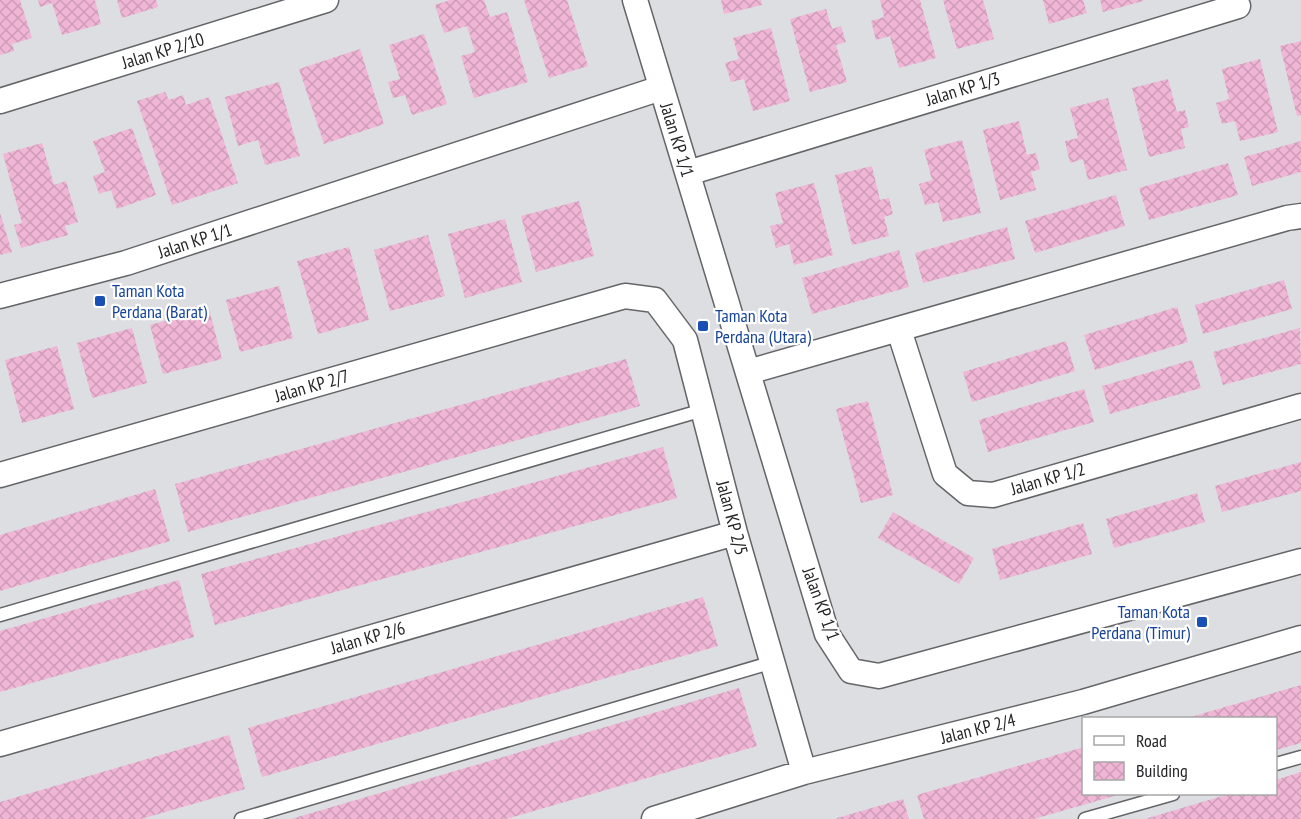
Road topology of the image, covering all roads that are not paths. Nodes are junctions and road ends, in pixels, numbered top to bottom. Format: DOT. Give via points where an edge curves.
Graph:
graph roads {
  1 [pos="326,0"];
  2 [pos="635,0"];
  3 [pos="1238,6"];
  4 [pos="661,88"];
  5 [pos="0,101"];
  6 [pos="688,173"];
  7 [pos="1301,216"];
  8 [pos="0,296"];
  9 [pos="625,296"];
  10 [pos="899,330"];
  11 [pos="748,372"];
  12 [pos="1301,406"];
  13 [pos="703,410"];
  14 [pos="0,476"];
  15 [pos="735,533"];
  16 [pos="1301,561"];
  17 [pos="0,615"];
  18 [pos="1301,638"];
  19 [pos="773,663"];
  20 [pos="0,744"];
  21 [pos="1301,757"];
  22 [pos="1277,763"];
  23 [pos="804,772"];
  24 [pos="1169,795"];
  25 [pos="241,819"];
  26 [pos="654,819"];
  27 [pos="1085,819"];
  1 -- 5 [label="street, Jalan KP 2/10"];
  2 -- 4 [label="street, Jalan KP 1/1"];
  3 -- 6 [label="street, Jalan KP 1/3"];
  4 -- 6 [label="street, Jalan KP 1/1"];
  4 -- 8 [label="street, Jalan KP 1/1" via="126,263"];
  6 -- 11 [label="street, Jalan KP 1/1"];
  7 -- 10 [label="street"];
  9 -- 13 [label="street, Jalan KP 2/5" via="655,300 685,340"];
  9 -- 14 [label="street, Jalan KP 2/7"];
  10 -- 11 [label="street"];
  10 -- 12 [label="street, Jalan KP 1/2" via="945,474 968,493 993,495"];
  11 -- 16 [label="street, Jalan KP 1/1" via="827,634 851,671 879,675"];
  13 -- 15 [label="street, Jalan KP 2/5"];
  13 -- 17 [label="lane"];
  15 -- 19 [label="street, Jalan KP 2/5"];
  15 -- 20 [label="street, Jalan KP 2/6"];
  18 -- 23 [label="street, Jalan KP 2/4" via="1083,702"];
  19 -- 23 [label="street, Jalan KP 2/5"];
  19 -- 25 [label="lane"];
  21 -- 22 [label="lane"];
  23 -- 26 [label="street, Jalan KP 2/4"];
  24 -- 27 [label="lane"];
}
